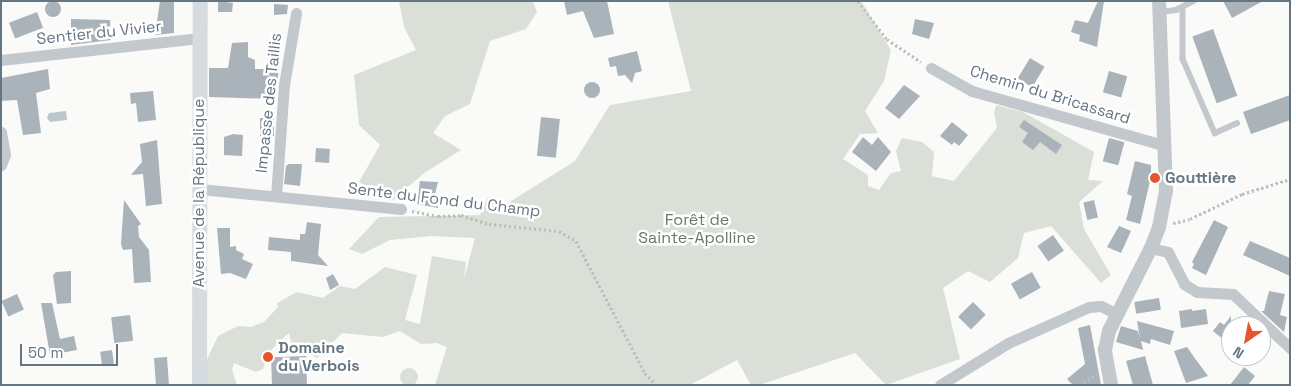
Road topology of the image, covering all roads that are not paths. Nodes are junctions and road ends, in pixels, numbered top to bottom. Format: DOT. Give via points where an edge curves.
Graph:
graph roads {
  1 [pos="200,1"];
  2 [pos="1194,1"];
  3 [pos="1159,7"];
  4 [pos="1183,7"];
  5 [pos="296,13"];
  6 [pos="200,38"];
  7 [pos="1,60"];
  8 [pos="931,68"];
  9 [pos="1237,123"];
  10 [pos="1,132"];
  11 [pos="1163,145"];
  12 [pos="1,165"];
  13 [pos="200,189"];
  14 [pos="276,196"];
  15 [pos="401,209"];
  16 [pos="1151,248"];
  17 [pos="1116,313"];
  18 [pos="1290,348"];
  19 [pos="199,385"];
  20 [pos="940,385"];
  21 [pos="1111,385"];
  1 -- 6 [label="main road, Avenue de la République"];
  2 -- 4 [label="lane"];
  3 -- 4 [label="lane"];
  3 -- 11 [label="street"];
  4 -- 9 [label="lane" via="1183,58 1215,133"];
  5 -- 14 [label="street, Impasse des Taillis" via="284,85"];
  6 -- 7 [label="street, Sentier du Vivier"];
  6 -- 13 [label="main road, Avenue de la République"];
  8 -- 11 [label="street, Chemin du Bricassard" via="972,92"];
  10 -- 12 [label="street" via="5,156"];
  11 -- 16 [label="street" via="1166,185 1159,227"];
  13 -- 14 [label="street, Sente du Fond du Champ"];
  13 -- 19 [label="main road, Avenue de la République"];
  14 -- 15 [label="street, Sente du Fond du Champ"];
  16 -- 17 [label="street"];
  16 -- 18 [label="street" via="1168,252 1184,284 1197,292 1233,294"];
  17 -- 20 [label="street" via="1101,306 1088,307 1008,343"];
  17 -- 21 [label="street" via="1105,350"];
}
